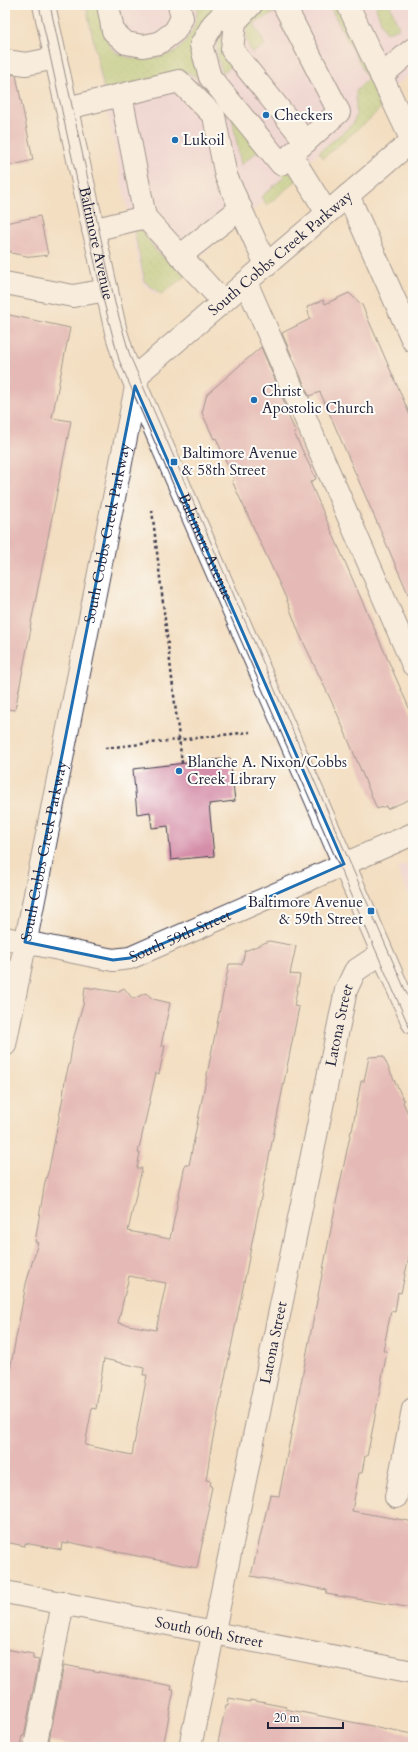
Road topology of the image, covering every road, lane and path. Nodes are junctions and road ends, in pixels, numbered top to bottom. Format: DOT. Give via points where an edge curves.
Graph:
graph roads {
  1 [pos="44,5"];
  2 [pos="108,5"];
  3 [pos="179,5"];
  4 [pos="243,5"];
  5 [pos="251,5"];
  6 [pos="284,5"];
  7 [pos="348,5"];
  8 [pos="413,49"];
  9 [pos="56,58"];
  10 [pos="5,61"];
  11 [pos="381,76"];
  12 [pos="121,95"];
  13 [pos="67,108"];
  14 [pos="412,141"];
  15 [pos="299,149"];
  16 [pos="348,195"];
  17 [pos="241,208"];
  18 [pos="327,213"];
  19 [pos="145,217"];
  20 [pos="93,230"];
  21 [pos="180,256"];
  22 [pos="266,265"];
  23 [pos="246,282"];
  24 [pos="5,283"];
  25 [pos="106,290"];
  26 [pos="223,302"];
  27 [pos="413,341"];
  28 [pos="135,386"];
  29 [pos="152,510"];
  30 [pos="413,665"];
  31 [pos="250,732"];
  32 [pos="179,740"];
  33 [pos="105,748"];
  34 [pos="182,764"];
  35 [pos="413,834"];
  36 [pos="344,864"];
  37 [pos="15,940"];
  38 [pos="382,953"];
  39 [pos="413,1023"];
  40 [pos="5,1045"];
  41 [pos="413,1409"];
  42 [pos="396,1497"];
  43 [pos="5,1592"];
  44 [pos="63,1603"];
  45 [pos="213,1633"];
  46 [pos="413,1672"];
  47 [pos="34,1747"];
  48 [pos="190,1747"];
  1 -- 9 [label="main road, Baltimore Avenue"];
  2 -- 3 [label="main road" via="113,31 126,42 143,46 158,43 175,31 182,18"];
  4 -- 15 [label="main road" via="230,7 213,24 201,45 210,77 281,164"];
  5 -- 15 [label="main road" via="235,22 232,50"];
  6 -- 15 [label="main road" via="339,112"];
  7 -- 11 [label="main road"];
  8 -- 11 [label="main road"];
  9 -- 10 [label="main road" via="26,64"];
  9 -- 13 [label="main road, Baltimore Avenue"];
  11 -- 14 [label="main road"];
  12 -- 13 [label="main road"];
  12 -- 17 [label="main road" via="179,81 214,116 226,176"];
  12 -- 19 [label="main road"];
  13 -- 20 [label="main road, Baltimore Avenue"];
  14 -- 16 [label="main road, South Cobbs Creek Parkway"];
  15 -- 18 [label="main road"];
  16 -- 18 [label="main road, South Cobbs Creek Parkway"];
  16 -- 27 [label="main road"];
  17 -- 21 [label="main road"];
  17 -- 22 [label="main road"];
  18 -- 22 [label="main road, South Cobbs Creek Parkway"];
  19 -- 20 [label="main road"];
  19 -- 21 [label="main road"];
  20 -- 25 [label="main road, Baltimore Avenue"];
  21 -- 26 [label="main road"];
  22 -- 23 [label="main road, South Cobbs Creek Parkway"];
  23 -- 26 [label="main road, South Cobbs Creek Parkway"];
  23 -- 30 [label="main road"];
  24 -- 25 [label="main road" via="73,296"];
  25 -- 28 [label="main road, Baltimore Avenue" via="116,332"];
  26 -- 28 [label="main road, South Cobbs Creek Parkway" via="145,368"];
  28 -- 36 [label="main road, Baltimore Avenue"];
  28 -- 37 [label="main road, South Cobbs Creek Parkway"];
  29 -- 32 [label="path"];
  31 -- 32 [label="path"];
  32 -- 33 [label="path"];
  32 -- 34 [label="path"];
  35 -- 36 [label="main road, South 59th Street"];
  36 -- 37 [label="main road, South 59th Street" via="130,958 113,960"];
  36 -- 38 [label="main road, Baltimore Avenue"];
  37 -- 40 [label="main road, South Cobbs Creek Parkway"];
  38 -- 39 [label="main road, Baltimore Avenue"];
  38 -- 45 [label="main road, Latona Street" via="355,971 346,990"];
  41 -- 42 [label="main road"];
  43 -- 44 [label="main road, South 60th Street"];
  44 -- 45 [label="main road, South 60th Street"];
  44 -- 47 [label="main road"];
  45 -- 46 [label="main road, South 60th Street"];
  45 -- 48 [label="main road, Latona Street"];
}
